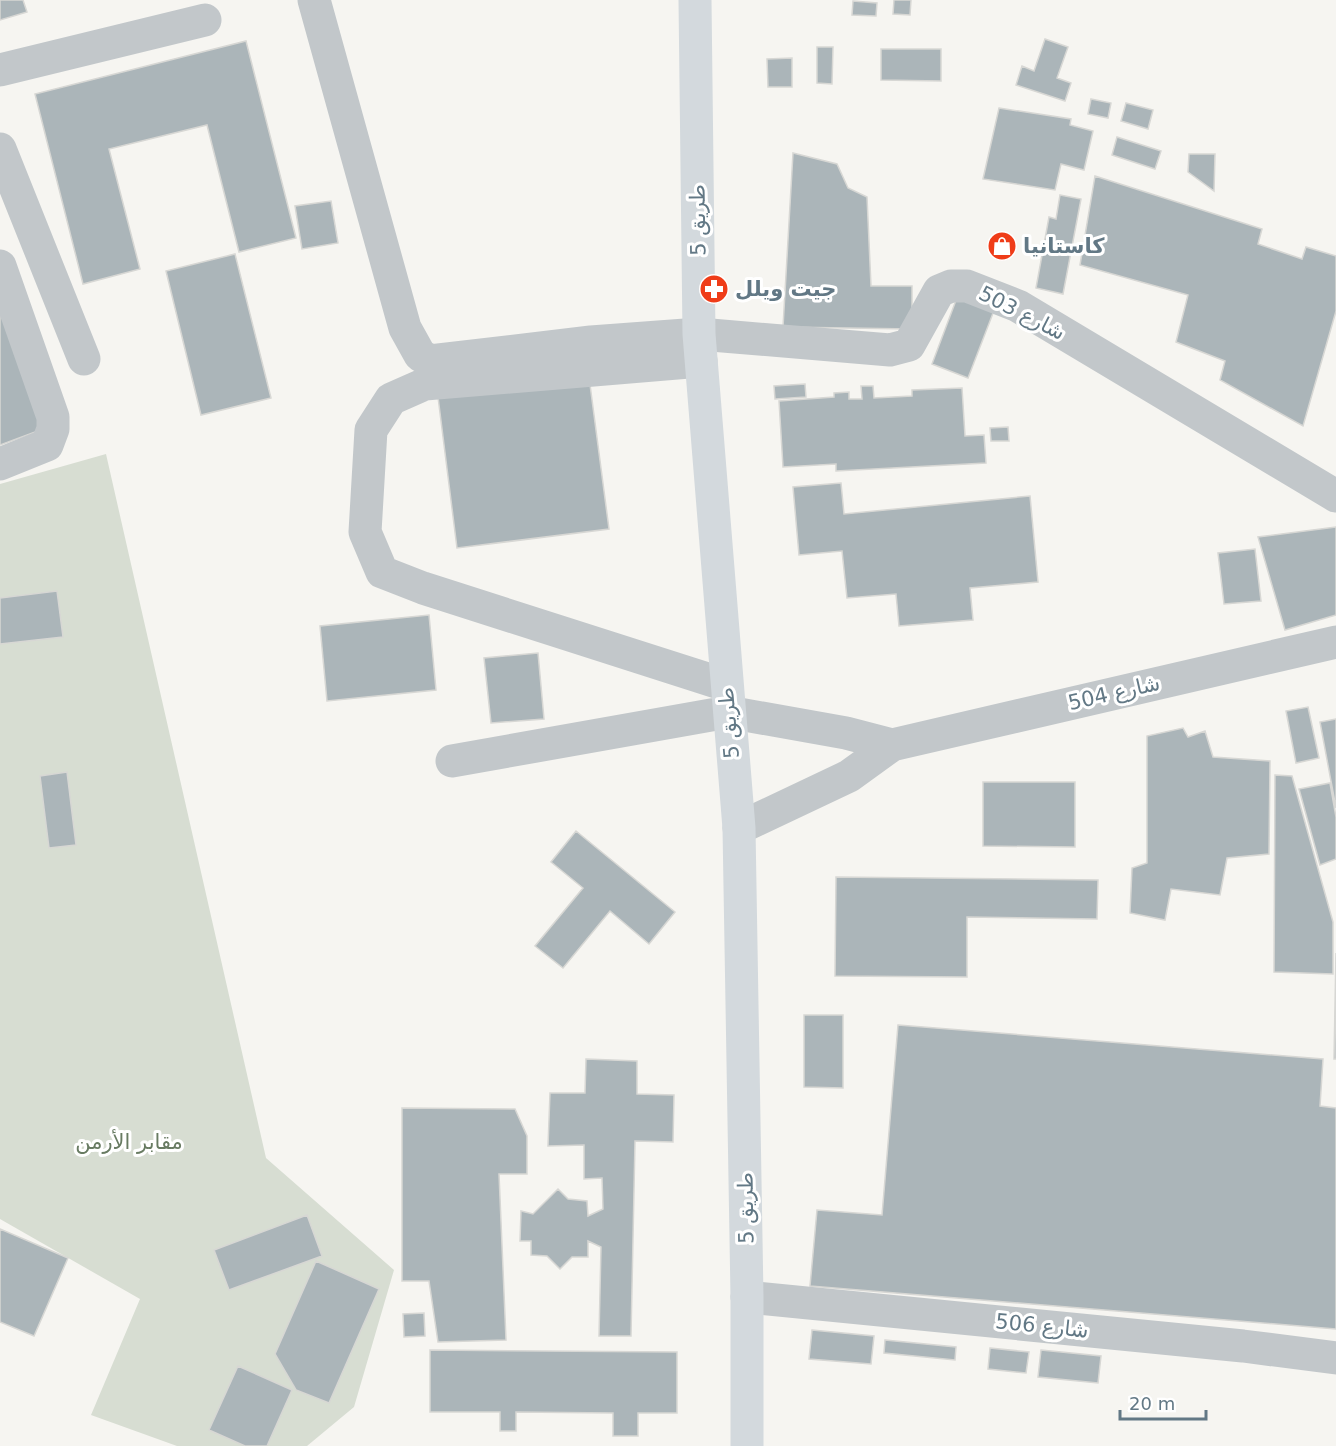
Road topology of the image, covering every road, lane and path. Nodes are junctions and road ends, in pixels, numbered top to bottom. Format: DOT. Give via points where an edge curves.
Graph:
graph roads {
  1 [pos="314,0"];
  2 [pos="695,0"];
  3 [pos="205,20"];
  4 [pos="0,70"];
  5 [pos="0,149"];
  6 [pos="0,266"];
  7 [pos="700,348"];
  8 [pos="84,359"];
  9 [pos="0,464"];
  10 [pos="1336,496"];
  11 [pos="1336,642"];
  12 [pos="727,698"];
  13 [pos="892,745"];
  14 [pos="452,761"];
  15 [pos="739,828"];
  16 [pos="747,1297"];
  17 [pos="1336,1358"];
  18 [pos="747,1446"];
  1 -- 7 [label="street" via="405,328 420,355 430,361 451,361 591,342"];
  2 -- 7 [label="main road, طريق 5"];
  3 -- 4 [label="street"];
  5 -- 8 [label="street"];
  6 -- 9 [label="street" via="53,429 47,445"];
  7 -- 10 [label="street, شارع 503" via="890,350 909,345 939,291 967,286 1018,306"];
  7 -- 12 [label="main road, طريق 5"];
  7 -- 12 [label="street" via="426,384 391,399 371,430 365,532 382,572"];
  11 -- 13 [label="street, شارع 504"];
  12 -- 13 [label="street, شارع 504"];
  12 -- 14 [label="street"];
  12 -- 15 [label="main road, طريق 5"];
  13 -- 15 [label="street, شارع 504" via="849,776"];
  15 -- 16 [label="main road, طريق 5"];
  16 -- 17 [label="street, شارع 506"];
  16 -- 18 [label="main road, طريق 5"];
}
